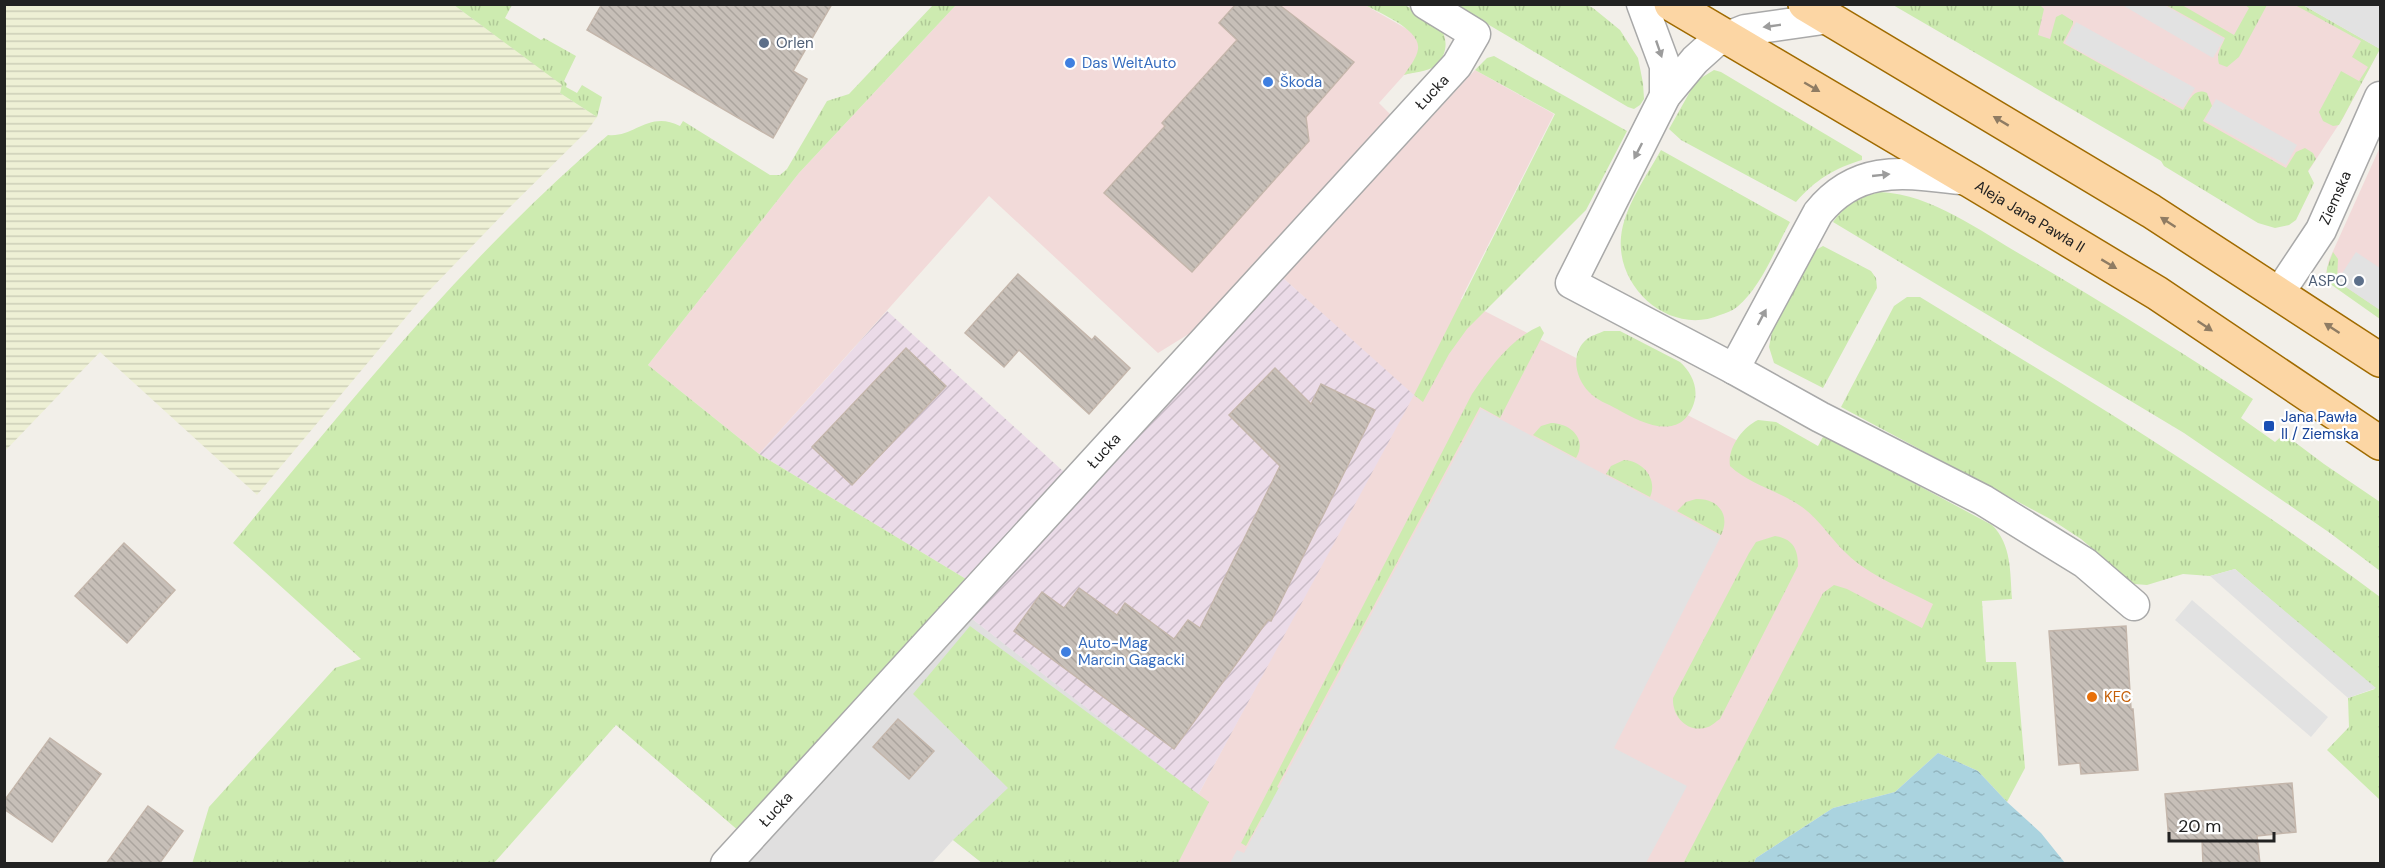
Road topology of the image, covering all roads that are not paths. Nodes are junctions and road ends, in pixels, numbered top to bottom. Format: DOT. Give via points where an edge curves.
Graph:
graph roads {
  1 [pos="1426,4"];
  2 [pos="1642,4"];
  3 [pos="1671,4"];
  4 [pos="1817,11"];
  5 [pos="1726,38"];
  6 [pos="1665,96"];
  7 [pos="2380,97"];
  8 [pos="1969,180"];
  9 [pos="2278,293"];
  10 [pos="2380,360"];
  11 [pos="1734,369"];
  12 [pos="2380,443"];
  13 [pos="2134,604"];
  14 [pos="726,864"];
  1 -- 14 [label="street, Łucka" via="1475,34 1457,64"];
  2 -- 6 [label="street, one-way" via="1665,66"];
  3 -- 5 [label="main road, Aleja Jana Pawła II"];
  4 -- 5 [label="street, one-way"];
  9 -- 4 [label="main road, one-way" via="2151,211"];
  5 -- 6 [label="street" via="1703,51"];
  5 -- 8 [label="main road, Aleja Jana Pawła II, one-way"];
  6 -- 11 [label="street, one-way" via="1571,283"];
  7 -- 9 [label="street, Ziemska" via="2321,230"];
  11 -- 8 [label="street, one-way" via="1818,213 1831,197 1872,176 1902,173"];
  8 -- 12 [label="main road, Aleja Jana Pawła II, one-way" via="2157,293"];
  10 -- 9 [label="main road, one-way"];
  11 -- 13 [label="street" via="2013,517 2085,563"];
}
